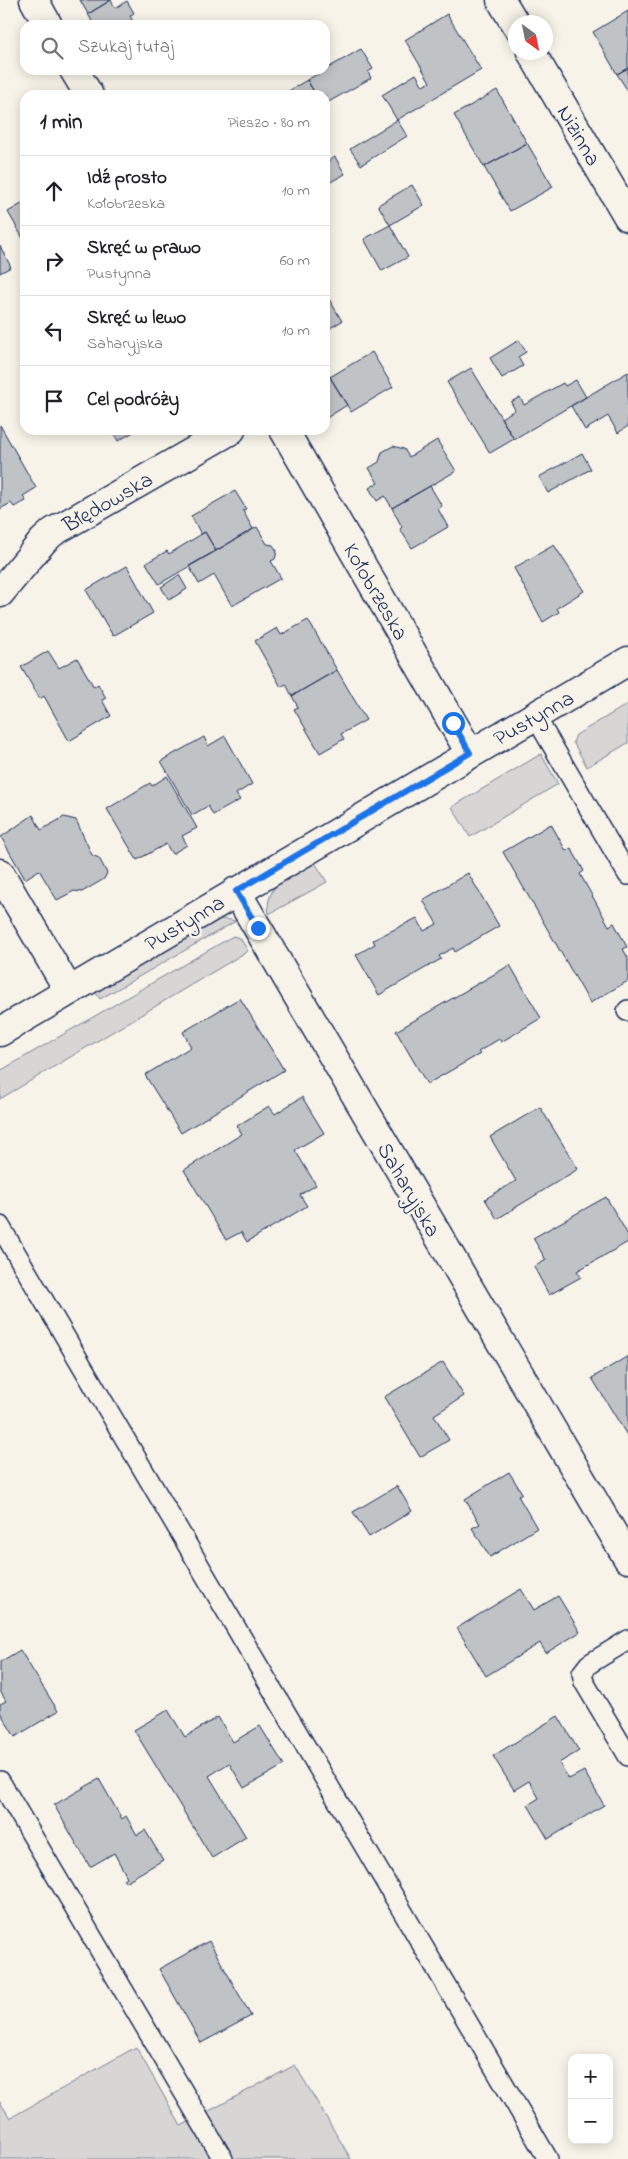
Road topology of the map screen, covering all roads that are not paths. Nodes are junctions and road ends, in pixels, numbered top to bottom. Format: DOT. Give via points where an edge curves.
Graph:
graph roads {
  1 [pos="34,0"];
  2 [pos="501,0"];
  3 [pos="510,15"];
  4 [pos="45,20"];
  5 [pos="536,60"];
  6 [pos="77,75"];
  7 [pos="86,90"];
  8 [pos="628,217"];
  9 [pos="222,435"];
  10 [pos="287,435"];
  11 [pos="0,593"];
  12 [pos="628,661"];
  13 [pos="535,716"];
  14 [pos="470,753"];
  15 [pos="0,873"];
  16 [pos="628,875"];
  17 [pos="236,891"];
  18 [pos="69,991"];
  19 [pos="0,1032"];
  20 [pos="0,1226"];
  21 [pos="628,1559"];
  22 [pos="628,1640"];
  23 [pos="628,1756"];
  24 [pos="0,1780"];
  25 [pos="223,2159"];
  26 [pos="548,2159"];
  1 -- 4 [label="street"];
  2 -- 3 [label="street"];
  5 -- 8 [label="street, Nizinna"];
  6 -- 7 [label="street"];
  9 -- 11 [label="street, Błędowska" via="54,532"];
  10 -- 14 [label="street, Kołobrzeska"];
  12 -- 13 [label="street, Pustynna"];
  13 -- 14 [label="street, Pustynna"];
  13 -- 16 [label="lane"];
  14 -- 17 [label="street, Pustynna"];
  15 -- 18 [label="street"];
  17 -- 18 [label="street, Pustynna"];
  17 -- 21 [label="street, Saharyjska"];
  18 -- 19 [label="street, Pustynna"];
  20 -- 26 [label="lane"];
  22 -- 23 [label="lane" via="589,1664 582,1673 584,1682"];
  24 -- 25 [label="lane"];
}
